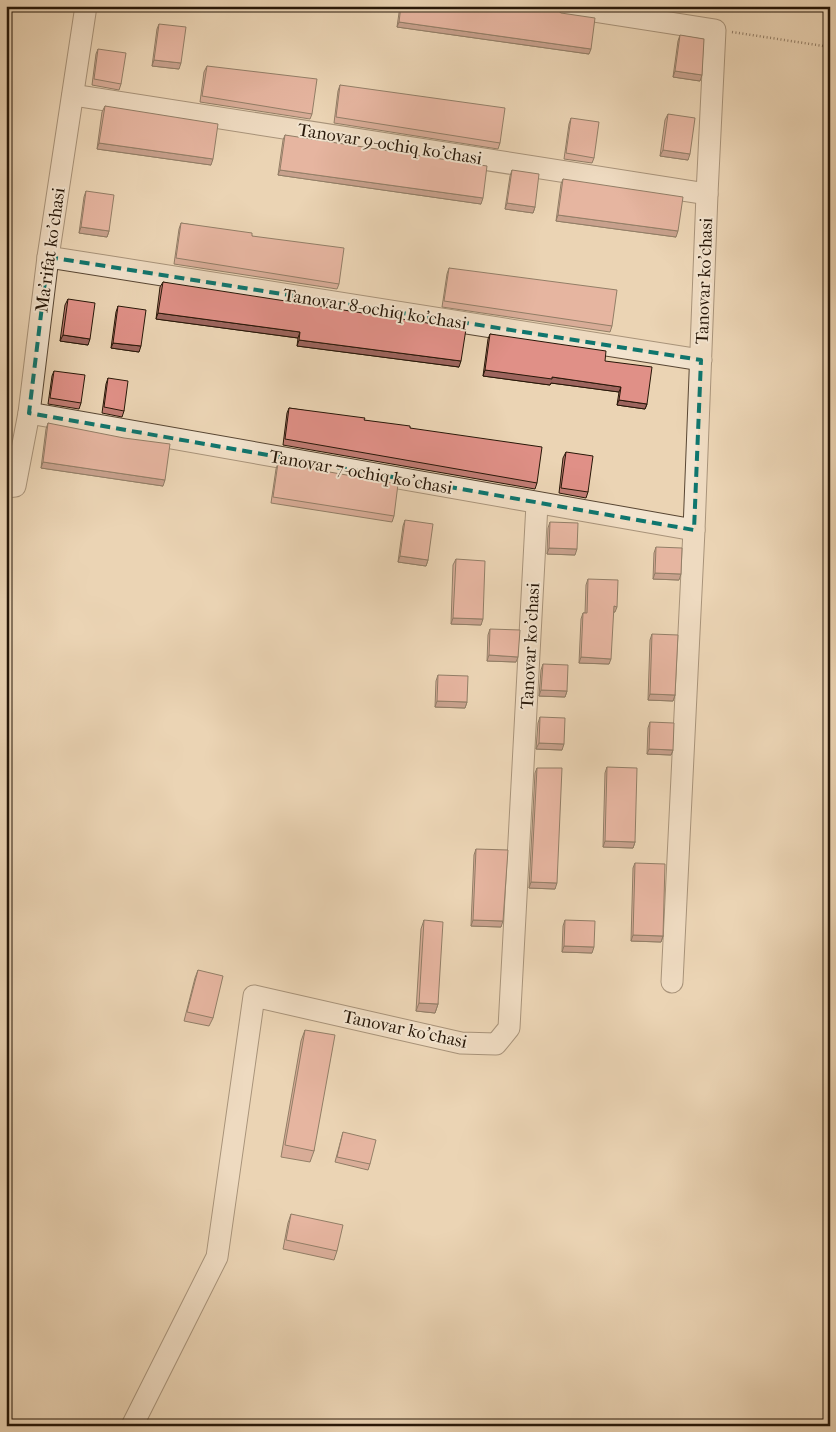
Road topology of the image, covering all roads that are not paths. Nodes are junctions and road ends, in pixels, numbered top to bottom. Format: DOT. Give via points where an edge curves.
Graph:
graph roads {
  1 [pos="86,6"];
  2 [pos="561,6"];
  3 [pos="73,95"];
  4 [pos="707,194"];
  5 [pos="48,257"];
  6 [pos="701,360"];
  7 [pos="29,413"];
  8 [pos="6,487"];
  9 [pos="538,504"];
  10 [pos="694,530"];
  11 [pos="672,982"];
  12 [pos="132,1426"];
  1 -- 3 [label="street, Ma'rifat ko'chasi"];
  2 -- 4 [label="street, Tanovar ko'chasi" via="715,30"];
  3 -- 4 [label="street, Tanovar 9-ochiq ko'chasi"];
  3 -- 5 [label="street, Ma'rifat ko'chasi"];
  4 -- 6 [label="street, Tanovar ko'chasi"];
  5 -- 6 [label="street, Tanovar 8-ochiq ko'chasi"];
  5 -- 7 [label="street, Ma'rifat ko'chasi"];
  6 -- 10 [label="street, Tanovar ko'chasi"];
  7 -- 8 [label="street, Ma'rifat ko'chasi" via="15,486"];
  7 -- 9 [label="street, Tanovar 7-ochiq ko'chasi"];
  9 -- 10 [label="street, Tanovar 7-ochiq ko'chasi"];
  9 -- 12 [label="street, Tanovar ko'chasi" via="509,1028 496,1044 461,1043 254,996 217,1257"];
  10 -- 11 [label="street, Tanovar ko'chasi"];
}
